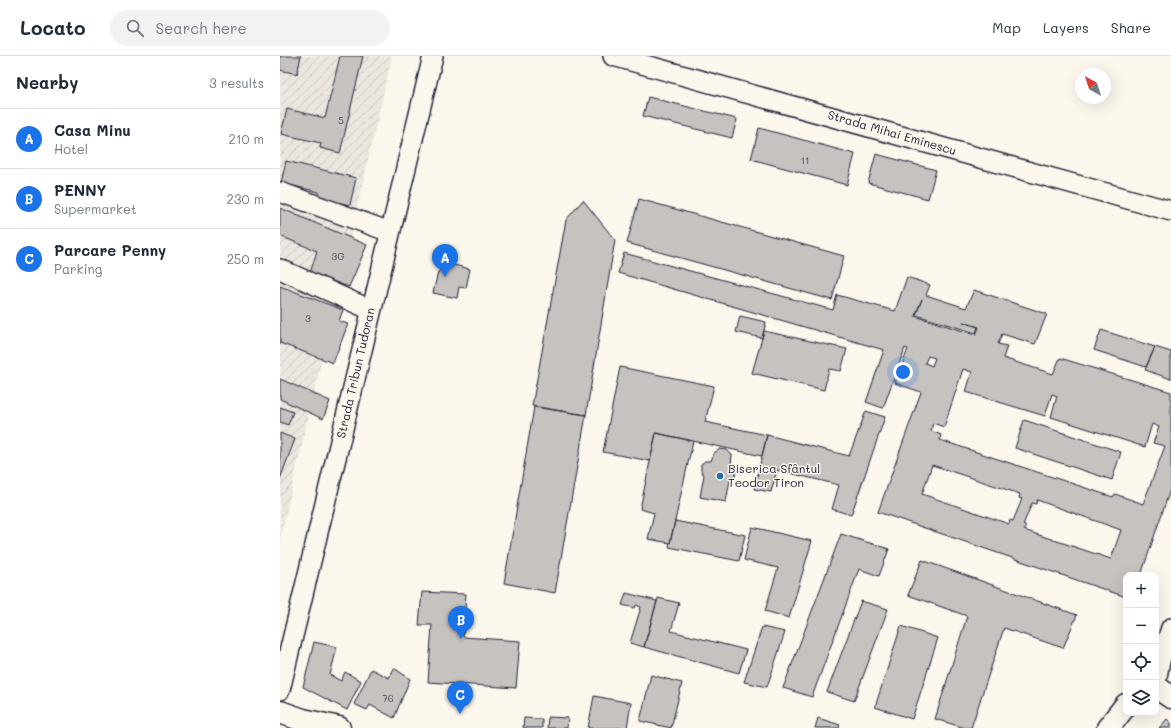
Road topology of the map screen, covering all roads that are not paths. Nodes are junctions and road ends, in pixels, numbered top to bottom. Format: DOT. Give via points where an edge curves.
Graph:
graph roads {
  1 [pos="433,56"];
  2 [pos="613,56"];
  3 [pos="280,192"];
  4 [pos="1171,211"];
  5 [pos="390,232"];
  6 [pos="280,269"];
  7 [pos="371,310"];
  8 [pos="1171,628"];
  9 [pos="1156,680"];
  10 [pos="1159,689"];
  11 [pos="280,690"];
  12 [pos="1171,697"];
  13 [pos="1123,709"];
  14 [pos="280,712"];
  15 [pos="310,724"];
  16 [pos="339,728"];
  17 [pos="1108,728"];
  1 -- 5 [label="street, Strada Tribun Tudoran"];
  2 -- 4 [label="street, Strada Mihai Eminescu"];
  3 -- 5 [label="street"];
  5 -- 7 [label="street, Strada Tribun Tudoran"];
  6 -- 7 [label="street"];
  7 -- 11 [label="street, Strada Tribun Tudoran"];
  8 -- 9 [label="street"];
  10 -- 12 [label="main road"];
  13 -- 17 [label="main road"];
  14 -- 15 [label="main road"];
  15 -- 16 [label="main road"];
}
